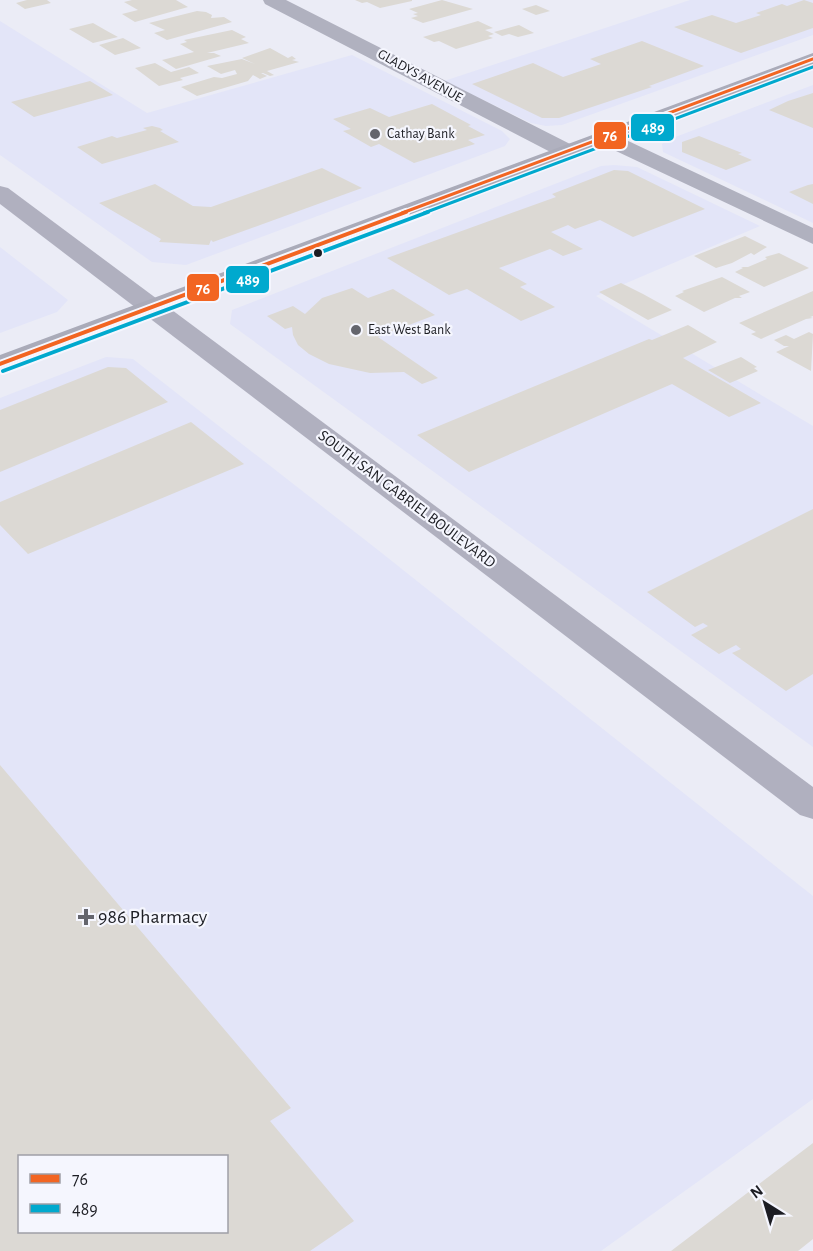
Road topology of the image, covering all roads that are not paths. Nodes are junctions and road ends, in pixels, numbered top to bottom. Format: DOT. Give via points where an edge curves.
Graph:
graph roads {
  1 [pos="272,0"];
  2 [pos="813,59"];
  3 [pos="608,138"];
  4 [pos="568,153"];
  5 [pos="0,193"];
  6 [pos="813,237"];
  7 [pos="153,306"];
  8 [pos="0,364"];
  9 [pos="813,806"];
  1 -- 4 [label="street, GLADYS AVENUE"];
  2 -- 3 [label="main road"];
  3 -- 4 [label="main road"];
  3 -- 6 [label="street"];
  4 -- 7 [label="main road"];
  5 -- 7 [label="main road, SOUTH SAN GABRIEL BOULEVARD"];
  7 -- 8 [label="main road"];
  7 -- 9 [label="main road, SOUTH SAN GABRIEL BOULEVARD"];
}
